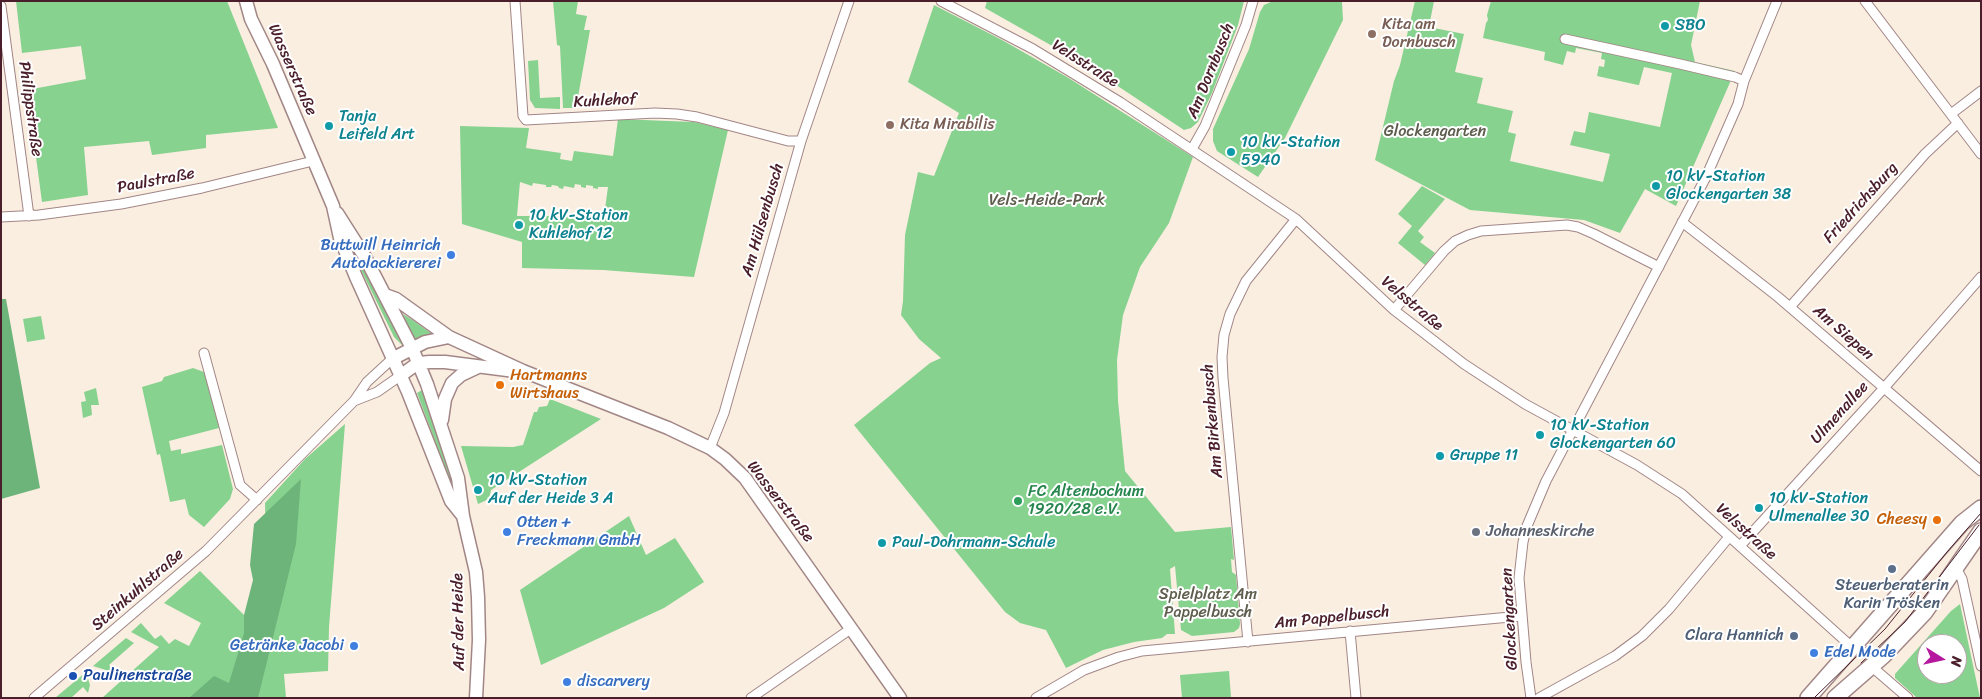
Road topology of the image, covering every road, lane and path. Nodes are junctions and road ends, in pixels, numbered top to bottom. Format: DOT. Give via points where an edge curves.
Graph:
graph roads {
  1 [pos="246,1"];
  2 [pos="515,1"];
  3 [pos="849,1"];
  4 [pos="941,1"];
  5 [pos="1253,1"];
  6 [pos="1777,1"];
  7 [pos="1865,1"];
  8 [pos="1,6"];
  9 [pos="1565,39"];
  10 [pos="1744,81"];
  11 [pos="1981,91"];
  12 [pos="1951,114"];
  13 [pos="1958,123"];
  14 [pos="801,141"];
  15 [pos="1192,149"];
  16 [pos="1981,154"];
  17 [pos="313,161"];
  18 [pos="333,206"];
  19 [pos="29,216"];
  20 [pos="1,217"];
  21 [pos="1296,219"];
  22 [pos="1682,222"];
  23 [pos="1659,268"];
  24 [pos="1981,277"];
  25 [pos="385,295"];
  26 [pos="1790,306"];
  27 [pos="1394,310"];
  28 [pos="449,336"];
  29 [pos="412,348"];
  30 [pos="204,353"];
  31 [pos="392,359"];
  32 [pos="418,363"];
  33 [pos="478,367"];
  34 [pos="523,371"];
  35 [pos="400,376"];
  36 [pos="1884,388"];
  37 [pos="354,401"];
  38 [pos="442,425"];
  39 [pos="1573,429"];
  40 [pos="710,448"];
  41 [pos="1981,471"];
  42 [pos="257,500"];
  43 [pos="1981,508"];
  44 [pos="463,516"];
  45 [pos="1981,531"];
  46 [pos="1729,537"];
  47 [pos="1740,546"];
  48 [pos="1930,559"];
  49 [pos="1956,568"];
  50 [pos="1521,616"];
  51 [pos="852,628"];
  52 [pos="1350,631"];
  53 [pos="1248,642"];
  54 [pos="1852,647"];
  55 [pos="1871,666"];
  56 [pos="1981,666"];
  57 [pos="34,698"];
  58 [pos="476,698"];
  59 [pos="751,698"];
  60 [pos="900,698"];
  61 [pos="1036,698"];
  62 [pos="1356,698"];
  63 [pos="1531,698"];
  64 [pos="1539,698"];
  65 [pos="1808,698"];
  66 [pos="1835,698"];
  67 [pos="1908,698"];
  1 -- 17 [label="main road, Wasserstraße"];
  2 -- 14 [label="street, Kuhlehof" via="523,116 526,120 677,114 788,141"];
  3 -- 14 [label="street, Am Hülsenbusch"];
  4 -- 15 [label="street, Velsstraße" via="1033,49"];
  5 -- 15 [label="street, Am Dornbusch" via="1205,126"];
  6 -- 10 [label="street, Glockengarten"];
  7 -- 12 [label="street"];
  8 -- 19 [label="street, Philippstraße"];
  9 -- 10 [label="street"];
  10 -- 22 [label="street, Glockengarten" via="1738,104 1706,177"];
  11 -- 12 [label="street"];
  12 -- 13 [label="street"];
  13 -- 16 [label="street"];
  13 -- 26 [label="street, Friedrichsburg" via="1926,154"];
  14 -- 40 [label="street, Am Hülsenbusch" via="724,413"];
  15 -- 21 [label="street, Velsstraße"];
  17 -- 18 [label="main road, Wasserstraße"];
  17 -- 19 [label="street, Paulstraße" via="202,188"];
  18 -- 25 [label="main road, Wasserstraße"];
  18 -- 31 [label="main road, Wasserstraße" via="340,238"];
  19 -- 20 [label="street, Paulstraße"];
  21 -- 27 [label="street, Velsstraße"];
  21 -- 53 [label="street, Am Birkenbusch" via="1246,281 1224,335 1223,378"];
  22 -- 23 [label="street, Glockengarten"];
  22 -- 26 [label="street, Am Siepen"];
  23 -- 27 [label="street" via="1578,227 1566,225 1481,232 1455,241"];
  23 -- 39 [label="street, Glockengarten"];
  24 -- 36 [label="street, Ulmenallee"];
  25 -- 28 [label="main road, Wasserstraße" via="396,299"];
  25 -- 29 [label="main road, Wasserstraße"];
  26 -- 36 [label="street, Am Siepen"];
  27 -- 39 [label="street, Velsstraße" via="1464,364 1525,404"];
  28 -- 29 [label="main road"];
  28 -- 34 [label="main road, Wasserstraße"];
  29 -- 31 [label="main road"];
  29 -- 32 [label="main road, Wasserstraße"];
  30 -- 42 [label="street" via="240,485"];
  31 -- 35 [label="main road, Wasserstraße"];
  31 -- 37 [label="street, Steinkuhlstraße" via="367,382"];
  32 -- 33 [label="main road, Wasserstraße" via="445,362"];
  32 -- 35 [label="main road"];
  32 -- 38 [label="main road, Auf der Heide"];
  33 -- 34 [label="main road, Wasserstraße"];
  33 -- 38 [label="main road" via="461,375 452,384 445,399"];
  34 -- 40 [label="main road, Wasserstraße" via="642,417"];
  35 -- 37 [label="street, Steinkuhlstraße" via="377,392"];
  35 -- 44 [label="main road, Auf der Heide" via="451,501"];
  36 -- 41 [label="street, Am Siepen"];
  36 -- 47 [label="street, Ulmenallee"];
  37 -- 42 [label="street, Steinkuhlstraße"];
  38 -- 44 [label="main road, Auf der Heide" via="458,478"];
  39 -- 46 [label="street, Velsstraße" via="1682,494"];
  39 -- 50 [label="street, Glockengarten" via="1527,526 1519,578"];
  40 -- 51 [label="main road, Wasserstraße" via="746,478"];
  42 -- 57 [label="street, Steinkuhlstraße" via="194,561"];
  43 -- 48 [label="main road" via="1962,523"];
  44 -- 58 [label="main road, Auf der Heide" via="473,556 478,598"];
  45 -- 49 [label="main road"];
  46 -- 47 [label="street, Velsstraße"];
  46 -- 64 [label="street" via="1642,636 1615,656"];
  47 -- 54 [label="street, Velsstraße"];
  48 -- 49 [label="main road"];
  48 -- 54 [label="main road"];
  49 -- 55 [label="main road" via="1908,632"];
  49 -- 56 [label="street" via="1962,579"];
  50 -- 52 [label="street, Am Pappelbusch"];
  50 -- 63 [label="street, Glockengarten"];
  51 -- 59 [label="street"];
  51 -- 60 [label="main road, Wasserstraße"];
  52 -- 53 [label="street, Am Pappelbusch"];
  52 -- 62 [label="street"];
  53 -- 61 [label="street, Am Pappelbusch" via="1119,656 1068,677"];
  54 -- 55 [label="main road"];
  54 -- 65 [label="main road"];
  55 -- 66 [label="main road"];
  55 -- 67 [label="street"];
}
